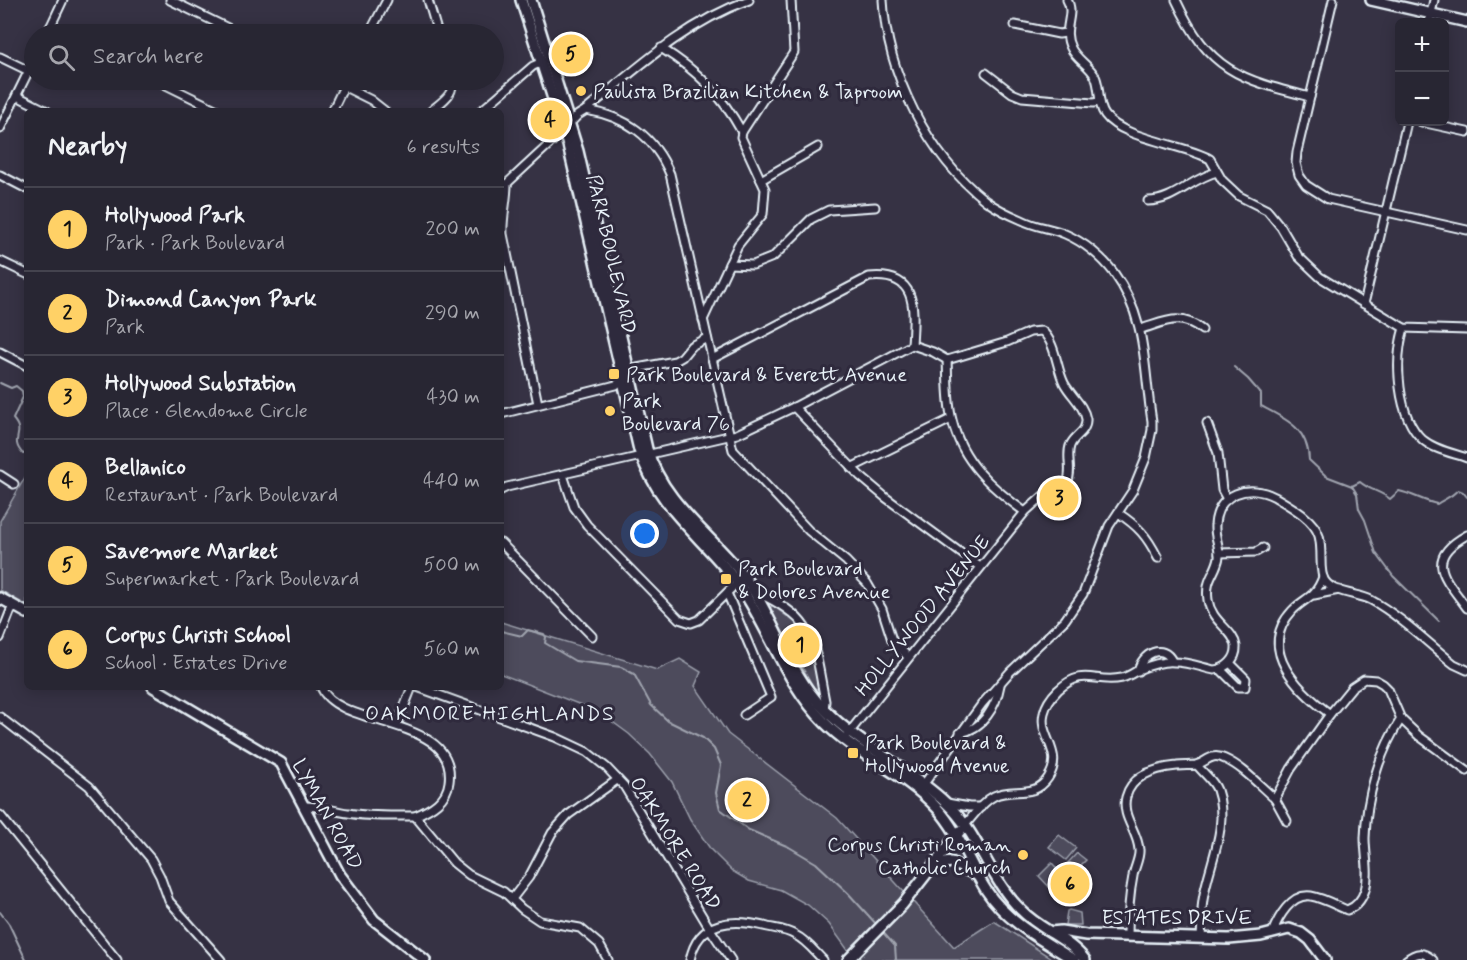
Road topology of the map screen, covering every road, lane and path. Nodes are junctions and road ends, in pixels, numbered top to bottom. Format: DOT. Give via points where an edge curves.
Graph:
graph roads {
  1 [pos="63,0"];
  2 [pos="170,0"];
  3 [pos="428,0"];
  4 [pos="521,0"];
  5 [pos="531,0"];
  6 [pos="749,0"];
  7 [pos="791,0"];
  8 [pos="883,0"];
  9 [pos="1067,0"];
  10 [pos="1176,0"];
  11 [pos="1333,0"];
  12 [pos="1372,0"];
  13 [pos="1434,0"];
  14 [pos="384,1"];
  15 [pos="1430,18"];
  16 [pos="1449,20"];
  17 [pos="1467,22"];
  18 [pos="51,24"];
  19 [pos="219,24"];
  20 [pos="374,24"];
  21 [pos="435,24"];
  22 [pos="1015,25"];
  23 [pos="1066,33"];
  24 [pos="662,48"];
  25 [pos="0,57"];
  26 [pos="545,61"];
  27 [pos="24,68"];
  28 [pos="986,74"];
  29 [pos="24,81"];
  30 [pos="176,90"];
  31 [pos="342,90"];
  32 [pos="356,90"];
  33 [pos="452,90"];
  34 [pos="17,96"];
  35 [pos="1310,98"];
  36 [pos="1099,102"];
  37 [pos="41,108"];
  38 [pos="213,108"];
  39 [pos="334,108"];
  40 [pos="382,108"];
  41 [pos="434,108"];
  42 [pos="484,108"];
  43 [pos="586,110"];
  44 [pos="1406,126"];
  45 [pos="1439,126"];
  46 [pos="566,127"];
  47 [pos="0,129"];
  48 [pos="742,132"];
  49 [pos="1467,132"];
  50 [pos="818,147"];
  51 [pos="1217,172"];
  52 [pos="0,175"];
  53 [pos="761,180"];
  54 [pos="504,186"];
  55 [pos="24,187"];
  56 [pos="1148,201"];
  57 [pos="874,207"];
  58 [pos="1386,211"];
  59 [pos="504,213"];
  60 [pos="1467,230"];
  61 [pos="504,239"];
  62 [pos="0,261"];
  63 [pos="729,264"];
  64 [pos="24,272"];
  65 [pos="1364,304"];
  66 [pos="703,320"];
  67 [pos="1404,328"];
  68 [pos="1141,329"];
  69 [pos="1202,330"];
  70 [pos="1467,330"];
  71 [pos="707,338"];
  72 [pos="912,345"];
  73 [pos="0,352"];
  74 [pos="712,360"];
  75 [pos="947,360"];
  76 [pos="24,364"];
  77 [pos="626,377"];
  78 [pos="538,404"];
  79 [pos="794,407"];
  80 [pos="504,413"];
  81 [pos="951,419"];
  82 [pos="1207,423"];
  83 [pos="729,436"];
  84 [pos="646,457"];
  85 [pos="1467,458"];
  86 [pos="851,468"];
  87 [pos="563,475"];
  88 [pos="0,476"];
  89 [pos="14,484"];
  90 [pos="504,489"];
  91 [pos="1227,499"];
  92 [pos="1025,512"];
  93 [pos="1118,513"];
  94 [pos="1467,535"];
  95 [pos="504,546"];
  96 [pos="1263,548"];
  97 [pos="1219,553"];
  98 [pos="1158,558"];
  99 [pos="980,567"];
  100 [pos="1323,578"];
  101 [pos="740,580"];
  102 [pos="1339,590"];
  103 [pos="753,591"];
  104 [pos="727,593"];
  105 [pos="1314,595"];
  106 [pos="0,598"];
  107 [pos="13,605"];
  108 [pos="1467,608"];
  109 [pos="24,611"];
  110 [pos="592,636"];
  111 [pos="0,638"];
  112 [pos="908,657"];
  113 [pos="1172,661"];
  114 [pos="1230,663"];
  115 [pos="1138,670"];
  116 [pos="1221,670"];
  117 [pos="1467,670"];
  118 [pos="1000,683"];
  119 [pos="158,690"];
  120 [pos="323,690"];
  121 [pos="411,690"];
  122 [pos="425,690"];
  123 [pos="824,709"];
  124 [pos="1330,714"];
  125 [pos="744,715"];
  126 [pos="0,717"];
  127 [pos="1401,719"];
  128 [pos="398,725"];
  129 [pos="960,733"];
  130 [pos="847,736"];
  131 [pos="1197,765"];
  132 [pos="1467,771"];
  133 [pos="618,780"];
  134 [pos="921,788"];
  135 [pos="1275,799"];
  136 [pos="947,803"];
  137 [pos="305,806"];
  138 [pos="981,807"];
  139 [pos="0,815"];
  140 [pos="415,816"];
  141 [pos="1287,821"];
  142 [pos="965,825"];
  143 [pos="956,835"];
  144 [pos="933,865"];
  145 [pos="978,876"];
  146 [pos="512,899"];
  147 [pos="710,928"];
  148 [pos="1050,932"];
  149 [pos="1272,933"];
  150 [pos="1086,935"];
  151 [pos="1128,936"];
  152 [pos="1201,938"];
  153 [pos="1073,947"];
  154 [pos="1071,958"];
  155 [pos="117,960"];
  156 [pos="221,960"];
  157 [pos="425,960"];
  158 [pos="608,960"];
  159 [pos="690,960"];
  160 [pos="731,960"];
  161 [pos="823,960"];
  162 [pos="848,960"];
  163 [pos="1084,960"];
  164 [pos="1325,960"];
  165 [pos="1406,960"];
  166 [pos="1433,960"];
  1 -- 18 [label="street"];
  2 -- 19 [label="street"];
  3 -- 21 [label="street"];
  4 -- 26 [label="main road, PARK BOULEVARD"];
  5 -- 26 [label="main road, PARK BOULEVARD"];
  6 -- 24 [label="street" via="710,17"];
  7 -- 48 [label="street" via="794,52"];
  8 -- 68 [label="street" via="891,56 900,82 941,154 987,202 1090,248 1113,272 1131,301"];
  9 -- 23 [label="street" via="1071,8"];
  10 -- 35 [label="street" via="1196,37 1238,75"];
  11 -- 35 [label="street"];
  12 -- 15 [label="main road"];
  13 -- 15 [label="street"];
  14 -- 20 [label="street"];
  16 -- 17 [label="main road"];
  22 -- 23 [label="street"];
  23 -- 36 [label="street" via="1072,51 1094,75"];
  24 -- 43 [label="street"];
  24 -- 48 [label="street" via="699,74"];
  25 -- 27 [label="street"];
  26 -- 42 [label="street" via="532,66"];
  26 -- 46 [label="main road, PARK BOULEVARD"];
  28 -- 36 [label="street" via="1022,97"];
  29 -- 34 [label="street"];
  30 -- 38 [label="street"];
  31 -- 39 [label="street"];
  32 -- 40 [label="street"];
  33 -- 41 [label="street"];
  34 -- 37 [label="street"];
  34 -- 47 [label="street"];
  35 -- 58 [label="street" via="1297,152 1299,175 1306,185 1328,199"];
  36 -- 51 [label="street" via="1104,115 1115,125 1203,155"];
  43 -- 46 [label="street"];
  43 -- 66 [label="street" via="627,123 654,144 663,157"];
  44 -- 58 [label="street"];
  45 -- 49 [label="street"];
  46 -- 54 [label="street"];
  46 -- 77 [label="main road, PARK BOULEVARD"];
  48 -- 53 [label="street"];
  50 -- 53 [label="street"];
  51 -- 56 [label="street" via="1167,198"];
  51 -- 65 [label="street" via="1239,196 1267,210 1306,266"];
  52 -- 55 [label="street"];
  53 -- 63 [label="street" via="765,189 763,214 738,245"];
  54 -- 59 [label="street" via="507,199"];
  57 -- 63 [label="street" via="829,210 811,219 773,257 753,265"];
  58 -- 60 [label="street"];
  58 -- 65 [label="street"];
  61 -- 78 [label="street"];
  62 -- 64 [label="street"];
  63 -- 66 [label="street"];
  65 -- 67 [label="street"];
  66 -- 71 [label="street"];
  67 -- 70 [label="street"];
  67 -- 85 [label="street" via="1400,370 1405,413 1411,427 1425,442"];
  68 -- 69 [label="street" via="1184,319"];
  68 -- 93 [label="street" via="1152,430 1133,490"];
  71 -- 74 [label="street"];
  71 -- 77 [label="street" via="675,361 637,368"];
  72 -- 74 [label="street" via="914,309 910,294 903,284 883,275 869,277"];
  72 -- 75 [label="street"];
  72 -- 79 [label="street"];
  73 -- 76 [label="street"];
  74 -- 83 [label="street"];
  75 -- 81 [label="street"];
  75 -- 92 [label="street, HOLLYWOOD AVENUE" via="1037,331 1047,335 1063,381 1086,417 1082,433 1071,443 1067,483 1052,488"];
  77 -- 78 [label="street" via="616,385"];
  77 -- 84 [label="main road, PARK BOULEVARD"];
  78 -- 80 [label="street"];
  79 -- 83 [label="street"];
  79 -- 86 [label="street"];
  81 -- 86 [label="street"];
  81 -- 92 [label="street" via="960,445 978,472"];
  82 -- 91 [label="street" via="1218,453 1222,490"];
  83 -- 84 [label="street"];
  83 -- 112 [label="street" via="733,450 742,460 809,531 867,583 882,609 892,640"];
  84 -- 87 [label="street"];
  84 -- 101 [label="main road, PARK BOULEVARD" via="648,474 665,502"];
  86 -- 99 [label="street"];
  87 -- 90 [label="street"];
  87 -- 104 [label="street" via="574,507 587,525 679,619 691,623 699,620"];
  88 -- 89 [label="street"];
  91 -- 97 [label="street" via="1220,507 1215,525"];
  91 -- 100 [label="street" via="1242,491 1263,492 1304,517 1319,536"];
  92 -- 99 [label="street, HOLLYWOOD AVENUE"];
  93 -- 98 [label="street" via="1135,524"];
  93 -- 118 [label="street" via="1083,594 1072,610"];
  94 -- 108 [label="street" via="1445,551 1441,566 1444,577"];
  95 -- 110 [label="street"];
  96 -- 97 [label="street" via="1256,552"];
  97 -- 114 [label="street" via="1208,581 1208,602 1215,618 1234,641 1236,651"];
  99 -- 112 [label="street, HOLLYWOOD AVENUE"];
  100 -- 102 [label="street"];
  100 -- 105 [label="street"];
  101 -- 103 [label="main road, PARK BOULEVARD"];
  101 -- 104 [label="street"];
  101 -- 130 [label="main road, PARK BOULEVARD" via="798,692 826,724"];
  102 -- 105 [label="street"];
  102 -- 117 [label="street" via="1375,602"];
  103 -- 123 [label="main road, PARK BOULEVARD" via="803,682"];
  103 -- 123 [label="street" via="773,599 803,622 815,652"];
  104 -- 125 [label="street" via="771,697"];
  105 -- 124 [label="street" via="1287,618 1280,636 1280,654 1289,675"];
  106 -- 107 [label="main road"];
  107 -- 109 [label="main road"];
  107 -- 111 [label="street"];
  112 -- 130 [label="street, HOLLYWOOD AVENUE"];
  113 -- 115 [label="street"];
  113 -- 115 [label="street" via="1171,657 1154,652 1145,656"];
  113 -- 116 [label="street"];
  114 -- 116 [label="street"];
  114 -- 116 [label="street" via="1246,679 1245,687 1238,687"];
  115 -- 138 [label="street" via="1120,678 1080,676 1065,683 1048,702 1044,713 1045,734 1054,751 1053,768 1047,779 1028,792 994,796"];
  118 -- 129 [label="street"];
  118 -- 129 [label="street" via="987,716 969,731"];
  119 -- 137 [label="main road, LYMAN ROAD" via="277,760"];
  120 -- 128 [label="street" via="329,701"];
  121 -- 128 [label="street"];
  122 -- 133 [label="street, OAKMORE ROAD" via="555,737 586,752"];
  123 -- 130 [label="main road, PARK BOULEVARD"];
  124 -- 127 [label="street" via="1358,681 1370,679 1388,689"];
  124 -- 135 [label="street"];
  126 -- 156 [label="street" via="89,786 146,852 169,901"];
  127 -- 132 [label="street"];
  127 -- 149 [label="street" via="1383,752 1373,782 1365,834 1367,878 1360,900 1347,910 1303,896 1292,901 1277,919"];
  128 -- 140 [label="street" via="437,747 449,769 443,796 433,808"];
  129 -- 134 [label="street"];
  130 -- 134 [label="main road, PARK BOULEVARD"];
  131 -- 135 [label="street" via="1207,758 1224,758"];
  131 -- 151 [label="street" via="1150,772 1129,790 1125,806 1140,851 1133,874"];
  131 -- 152 [label="street" via="1218,792 1220,818 1219,837 1202,901"];
  133 -- 146 [label="street" via="568,815 552,833 529,877"];
  133 -- 147 [label="street, OAKMORE ROAD"];
  134 -- 136 [label="main road, PARK BOULEVARD"];
  134 -- 143 [label="main road, PARK BOULEVARD"];
  135 -- 141 [label="street"];
  136 -- 138 [label="street"];
  136 -- 142 [label="main road, PARK BOULEVARD"];
  137 -- 140 [label="street" via="377,816"];
  137 -- 157 [label="main road, LYMAN ROAD" via="340,875 375,920"];
  138 -- 142 [label="street"];
  139 -- 155 [label="street"];
  140 -- 146 [label="street" via="454,863"];
  142 -- 143 [label="main road"];
  142 -- 148 [label="main road, PARK BOULEVARD" via="1002,888 1020,910"];
  143 -- 144 [label="main road"];
  143 -- 145 [label="main road, PARK BOULEVARD"];
  144 -- 145 [label="main road" via="951,862"];
  144 -- 162 [label="main road" via="903,904"];
  145 -- 154 [label="main road, PARK BOULEVARD" via="1010,917"];
  146 -- 158 [label="street" via="540,921 580,928 599,944"];
  147 -- 159 [label="street" via="698,937"];
  147 -- 160 [label="street, OAKMORE ROAD"];
  147 -- 161 [label="street" via="738,921 791,933"];
  148 -- 150 [label="main road, ESTATES DRIVE"];
  148 -- 153 [label="main road, PARK BOULEVARD"];
  149 -- 152 [label="main road, ESTATES DRIVE"];
  149 -- 164 [label="main road, ESTATES DRIVE" via="1301,933"];
  150 -- 151 [label="main road, ESTATES DRIVE"];
  150 -- 153 [label="main road, ESTATES DRIVE"];
  151 -- 152 [label="main road, ESTATES DRIVE"];
  153 -- 154 [label="main road, ESTATES DRIVE"];
  153 -- 163 [label="main road, PARK BOULEVARD"];
  165 -- 166 [label="street" via="1418,953"];
}
